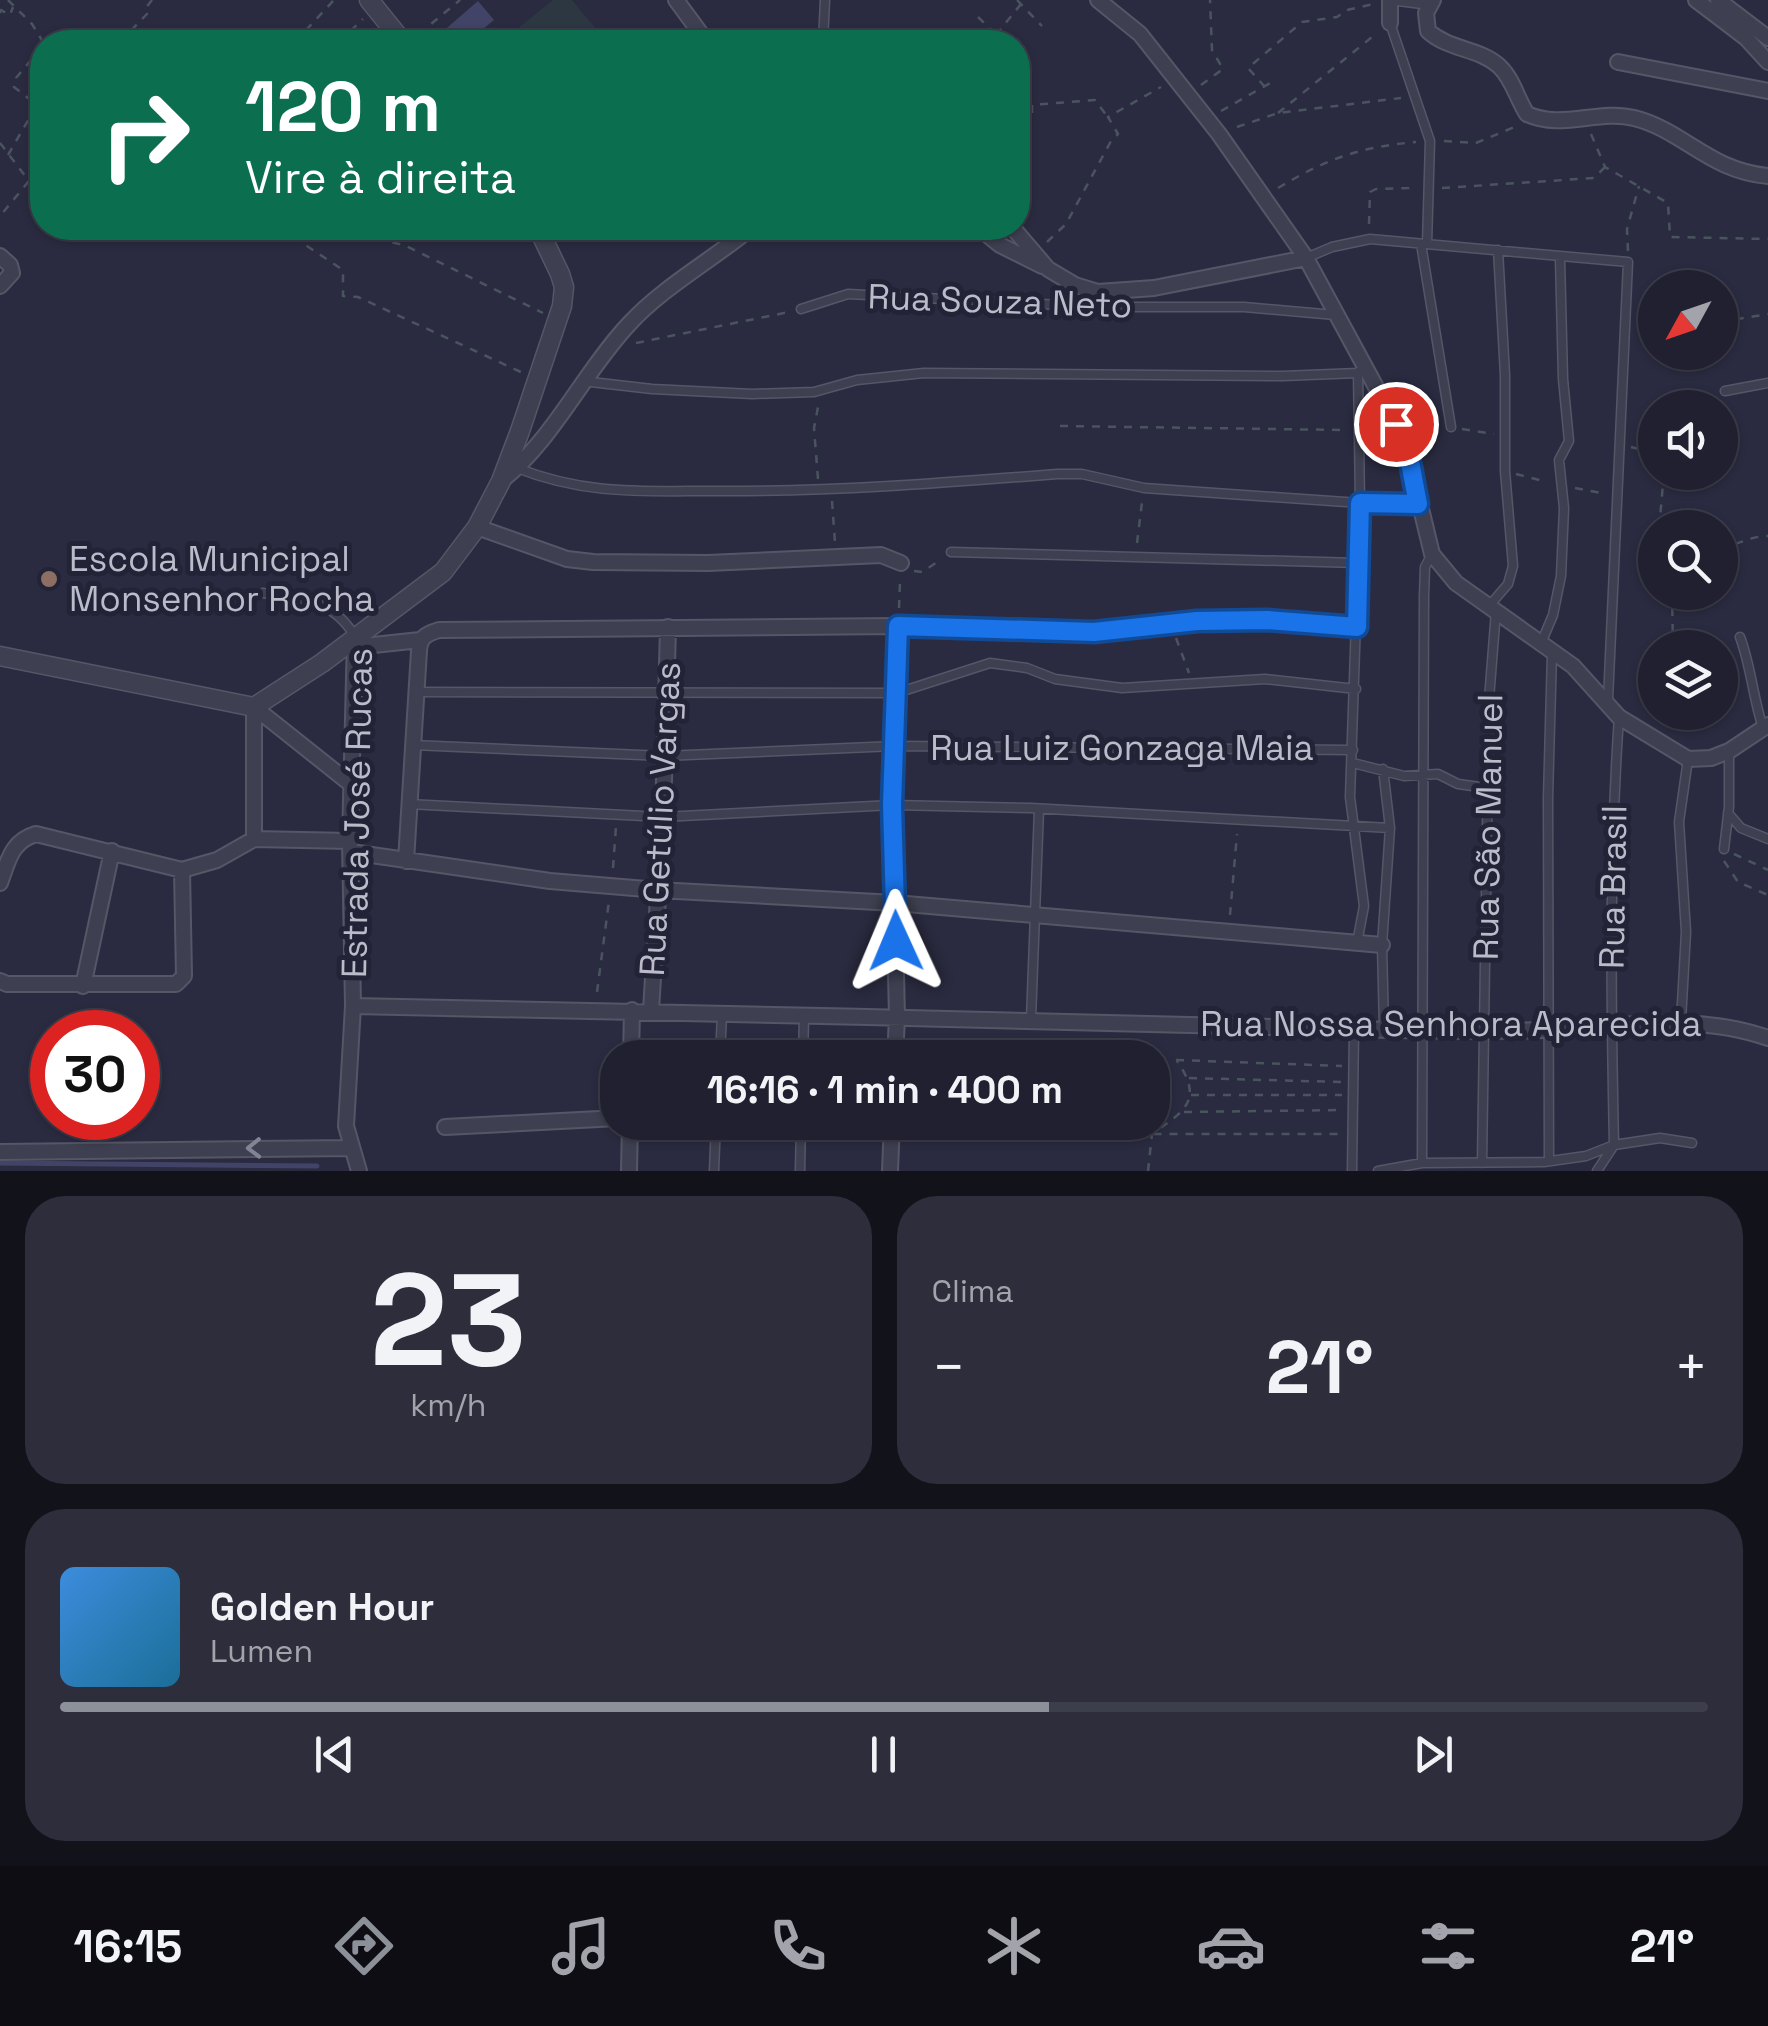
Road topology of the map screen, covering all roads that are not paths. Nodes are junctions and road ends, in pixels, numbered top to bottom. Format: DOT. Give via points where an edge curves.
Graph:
graph roads {
  1 [pos="676,0"];
  2 [pos="825,0"];
  3 [pos="1098,0"];
  4 [pos="1390,0"];
  5 [pos="1696,0"];
  6 [pos="1718,0"];
  7 [pos="1431,2"];
  8 [pos="372,4"];
  9 [pos="1390,24"];
  10 [pos="395,30"];
  11 [pos="698,30"];
  12 [pos="824,30"];
  13 [pos="1768,38"];
  14 [pos="1618,62"];
  15 [pos="1768,62"];
  16 [pos="1768,90"];
  17 [pos="1768,176"];
  18 [pos="548,240"];
  19 [pos="735,240"];
  20 [pos="994,240"];
  21 [pos="1024,240"];
  22 [pos="1424,244"];
  23 [pos="1498,250"];
  24 [pos="0,256"];
  25 [pos="1306,258"];
  26 [pos="1560,258"];
  27 [pos="1048,269"];
  28 [pos="0,286"];
  29 [pos="801,309"];
  30 [pos="1340,316"];
  31 [pos="1362,370"];
  32 [pos="582,381"];
  33 [pos="1768,383"];
  34 [pos="1730,390"];
  35 [pos="1451,423"];
  36 [pos="518,468"];
  37 [pos="501,481"];
  38 [pos="1360,503"];
  39 [pos="1418,504"];
  40 [pos="477,527"];
  41 [pos="951,552"];
  42 [pos="1432,554"];
  43 [pos="1358,563"];
  44 [pos="901,564"];
  45 [pos="263,594"];
  46 [pos="1492,608"];
  47 [pos="898,626"];
  48 [pos="668,627"];
  49 [pos="1357,627"];
  50 [pos="1740,637"];
  51 [pos="355,642"];
  52 [pos="1547,645"];
  53 [pos="420,646"];
  54 [pos="0,656"];
  55 [pos="1356,689"];
  56 [pos="416,692"];
  57 [pos="666,692"];
  58 [pos="897,692"];
  59 [pos="1608,705"];
  60 [pos="254,707"];
  61 [pos="1619,717"];
  62 [pos="1766,726"];
  63 [pos="412,745"];
  64 [pos="895,746"];
  65 [pos="1352,750"];
  66 [pos="1730,751"];
  67 [pos="664,756"];
  68 [pos="1688,759"];
  69 [pos="1353,763"];
  70 [pos="1383,769"];
  71 [pos="1426,777"];
  72 [pos="352,785"];
  73 [pos="1487,788"];
  74 [pos="408,804"];
  75 [pos="892,805"];
  76 [pos="1039,809"];
  77 [pos="1728,813"];
  78 [pos="663,817"];
  79 [pos="1352,826"];
  80 [pos="1390,828"];
  81 [pos="254,839"];
  82 [pos="1768,839"];
  83 [pos="351,846"];
  84 [pos="1724,849"];
  85 [pos="112,851"];
  86 [pos="406,860"];
  87 [pos="182,870"];
  88 [pos="0,883"];
  89 [pos="658,890"];
  90 [pos="895,903"];
  91 [pos="1037,915"];
  92 [pos="1358,943"];
  93 [pos="1382,945"];
  94 [pos="0,981"];
  95 [pos="83,986"];
  96 [pos="353,1006"];
  97 [pos="632,1010"];
  98 [pos="651,1010"];
  99 [pos="722,1014"];
  100 [pos="897,1017"];
  101 [pos="804,1018"];
  102 [pos="1031,1019"];
  103 [pos="1681,1021"];
  104 [pos="1612,1025"];
  105 [pos="1354,1028"];
  106 [pos="1384,1029"];
  107 [pos="1421,1030"];
  108 [pos="1548,1030"];
  109 [pos="1484,1032"];
  110 [pos="1768,1038"];
  111 [pos="631,1040"];
  112 [pos="721,1040"];
  113 [pos="803,1040"];
  114 [pos="896,1040"];
  115 [pos="600,1119"];
  116 [pos="445,1127"];
  117 [pos="630,1140"];
  118 [pos="715,1140"];
  119 [pos="801,1140"];
  120 [pos="891,1140"];
  121 [pos="1692,1143"];
  122 [pos="1614,1145"];
  123 [pos="351,1148"];
  124 [pos="0,1152"];
  125 [pos="1548,1162"];
  126 [pos="1422,1163"];
  127 [pos="1482,1164"];
  128 [pos="359,1171"];
  129 [pos="629,1171"];
  130 [pos="714,1171"];
  131 [pos="800,1171"];
  132 [pos="890,1171"];
  133 [pos="1352,1171"];
  134 [pos="1378,1171"];
  135 [pos="1598,1171"];
  1 -- 11 [label="street"];
  2 -- 12 [label="lane"];
  3 -- 25 [label="street" via="1140,34"];
  4 -- 7 [label="lane"];
  4 -- 9 [label="street"];
  5 -- 15 [label="street"];
  6 -- 13 [label="street"];
  7 -- 17 [label="street" via="1428,31 1496,63 1527,114 1552,121 1632,117 1735,170"];
  8 -- 10 [label="street"];
  9 -- 22 [label="lane" via="1430,141"];
  14 -- 16 [label="street"];
  18 -- 37 [label="street, Estrada José Rucas" via="564,287 559,321"];
  19 -- 32 [label="street" via="633,319"];
  20 -- 27 [label="street"];
  21 -- 27 [label="street"];
  22 -- 23 [label="lane"];
  22 -- 25 [label="lane" via="1370,239"];
  22 -- 35 [label="lane"];
  23 -- 26 [label="lane"];
  23 -- 46 [label="lane" via="1513,566"];
  24 -- 28 [label="street" via="12,274"];
  25 -- 27 [label="street" via="1120,292 1075,286"];
  25 -- 30 [label="street"];
  26 -- 52 [label="lane" via="1569,442 1559,460 1561,576"];
  26 -- 59 [label="lane" via="1628,262"];
  29 -- 30 [label="lane, Rua Souza Neto" via="848,294"];
  30 -- 31 [label="street"];
  31 -- 32 [label="lane" via="1283,376 924,373 752,394"];
  31 -- 38 [label="lane"];
  31 -- 39 [label="street" via="1396,424"];
  32 -- 36 [label="street"];
  33 -- 34 [label="lane"];
  36 -- 37 [label="street"];
  36 -- 38 [label="lane" via="550,481 609,490 819,490 1082,474 1144,488"];
  37 -- 40 [label="street, Estrada José Rucas"];
  38 -- 39 [label="lane"];
  38 -- 43 [label="lane"];
  39 -- 42 [label="street"];
  40 -- 44 [label="street" via="567,560 881,555"];
  40 -- 51 [label="street, Estrada José Rucas" via="443,572"];
  41 -- 43 [label="lane"];
  42 -- 46 [label="street"];
  42 -- 71 [label="lane" via="1424,596"];
  43 -- 49 [label="lane"];
  45 -- 51 [label="lane" via="318,602 341,618"];
  46 -- 52 [label="street"];
  46 -- 73 [label="lane, Rua São Manuel"];
  47 -- 48 [label="street"];
  47 -- 49 [label="lane" via="1094,632 1267,620"];
  47 -- 58 [label="street"];
  48 -- 53 [label="street" via="439,630"];
  48 -- 57 [label="street, Rua Getúlio Vargas"];
  49 -- 55 [label="lane"];
  50 -- 62 [label="lane"];
  51 -- 53 [label="street"];
  51 -- 60 [label="street"];
  51 -- 72 [label="street, Estrada José Rucas"];
  52 -- 59 [label="street"];
  52 -- 108 [label="lane"];
  53 -- 56 [label="street"];
  54 -- 60 [label="street"];
  55 -- 58 [label="lane" via="1265,679 1110,687 990,663"];
  55 -- 65 [label="lane"];
  56 -- 57 [label="lane"];
  56 -- 63 [label="street"];
  57 -- 58 [label="lane"];
  57 -- 67 [label="street, Rua Getúlio Vargas"];
  58 -- 64 [label="street"];
  59 -- 61 [label="street"];
  60 -- 72 [label="street"];
  60 -- 81 [label="street"];
  61 -- 68 [label="street"];
  61 -- 104 [label="lane, Rua Brasil"];
  62 -- 66 [label="street"];
  63 -- 67 [label="lane, Rua Luiz Gonzaga Maia"];
  63 -- 74 [label="street"];
  64 -- 65 [label="lane, Rua Luiz Gonzaga Maia"];
  64 -- 67 [label="lane, Rua Luiz Gonzaga Maia"];
  64 -- 75 [label="street"];
  65 -- 69 [label="lane"];
  66 -- 68 [label="street"];
  66 -- 77 [label="lane"];
  67 -- 78 [label="street, Rua Getúlio Vargas"];
  68 -- 103 [label="lane" via="1679,822 1686,932"];
  69 -- 70 [label="lane, Rua Luiz Gonzaga Maia"];
  69 -- 79 [label="lane"];
  70 -- 71 [label="lane, Rua Luiz Gonzaga Maia"];
  70 -- 80 [label="lane"];
  71 -- 73 [label="lane, Rua Luiz Gonzaga Maia" via="1438,774"];
  71 -- 107 [label="lane"];
  72 -- 83 [label="street, Estrada José Rucas"];
  73 -- 109 [label="lane, Rua São Manuel"];
  74 -- 78 [label="lane"];
  74 -- 86 [label="street"];
  75 -- 76 [label="lane"];
  75 -- 78 [label="lane"];
  75 -- 90 [label="street"];
  76 -- 79 [label="lane"];
  76 -- 91 [label="lane"];
  77 -- 82 [label="lane" via="1741,828"];
  77 -- 84 [label="lane"];
  78 -- 89 [label="street, Rua Getúlio Vargas"];
  79 -- 80 [label="lane"];
  79 -- 92 [label="lane" via="1364,906"];
  80 -- 93 [label="lane"];
  81 -- 83 [label="street"];
  81 -- 87 [label="street" via="218,860"];
  83 -- 86 [label="street"];
  83 -- 96 [label="street, Estrada José Rucas"];
  85 -- 87 [label="street"];
  85 -- 88 [label="street" via="36,834 13,849"];
  85 -- 95 [label="street"];
  86 -- 89 [label="street"];
  87 -- 95 [label="street" via="182,979"];
  89 -- 90 [label="street"];
  89 -- 98 [label="street, Rua Getúlio Vargas"];
  90 -- 91 [label="street"];
  90 -- 100 [label="street"];
  91 -- 92 [label="street"];
  91 -- 102 [label="lane"];
  92 -- 93 [label="street"];
  93 -- 106 [label="lane"];
  94 -- 95 [label="street"];
  96 -- 97 [label="street, Rua Nossa Senhora Aparecida"];
  96 -- 123 [label="street, Estrada José Rucas" via="346,1126"];
  97 -- 98 [label="street, Rua Nossa Senhora Aparecida"];
  97 -- 111 [label="street"];
  98 -- 99 [label="street, Rua Nossa Senhora Aparecida"];
  99 -- 101 [label="street, Rua Nossa Senhora Aparecida"];
  99 -- 112 [label="lane"];
  100 -- 101 [label="street, Rua Nossa Senhora Aparecida"];
  100 -- 102 [label="street, Rua Nossa Senhora Aparecida"];
  100 -- 114 [label="street"];
  101 -- 113 [label="lane"];
  102 -- 105 [label="street, Rua Nossa Senhora Aparecida"];
  103 -- 104 [label="street, Rua Nossa Senhora Aparecida"];
  103 -- 110 [label="street, Rua Nossa Senhora Aparecida"];
  104 -- 108 [label="street, Rua Nossa Senhora Aparecida"];
  104 -- 122 [label="lane, Rua Brasil"];
  105 -- 106 [label="street, Rua Nossa Senhora Aparecida"];
  105 -- 133 [label="lane"];
  106 -- 107 [label="street, Rua Nossa Senhora Aparecida"];
  107 -- 109 [label="street, Rua Nossa Senhora Aparecida"];
  107 -- 126 [label="lane"];
  108 -- 109 [label="street, Rua Nossa Senhora Aparecida"];
  108 -- 125 [label="lane"];
  109 -- 127 [label="lane, Rua São Manuel"];
  115 -- 116 [label="street"];
  117 -- 129 [label="street"];
  118 -- 130 [label="lane"];
  119 -- 131 [label="lane"];
  120 -- 132 [label="street"];
  121 -- 122 [label="lane" via="1660,1138"];
  122 -- 125 [label="lane"];
  122 -- 135 [label="lane"];
  123 -- 124 [label="street, one-way"];
  123 -- 128 [label="street, Estrada José Rucas"];
  125 -- 127 [label="lane"];
  126 -- 127 [label="lane"];
  126 -- 134 [label="lane"];
}
